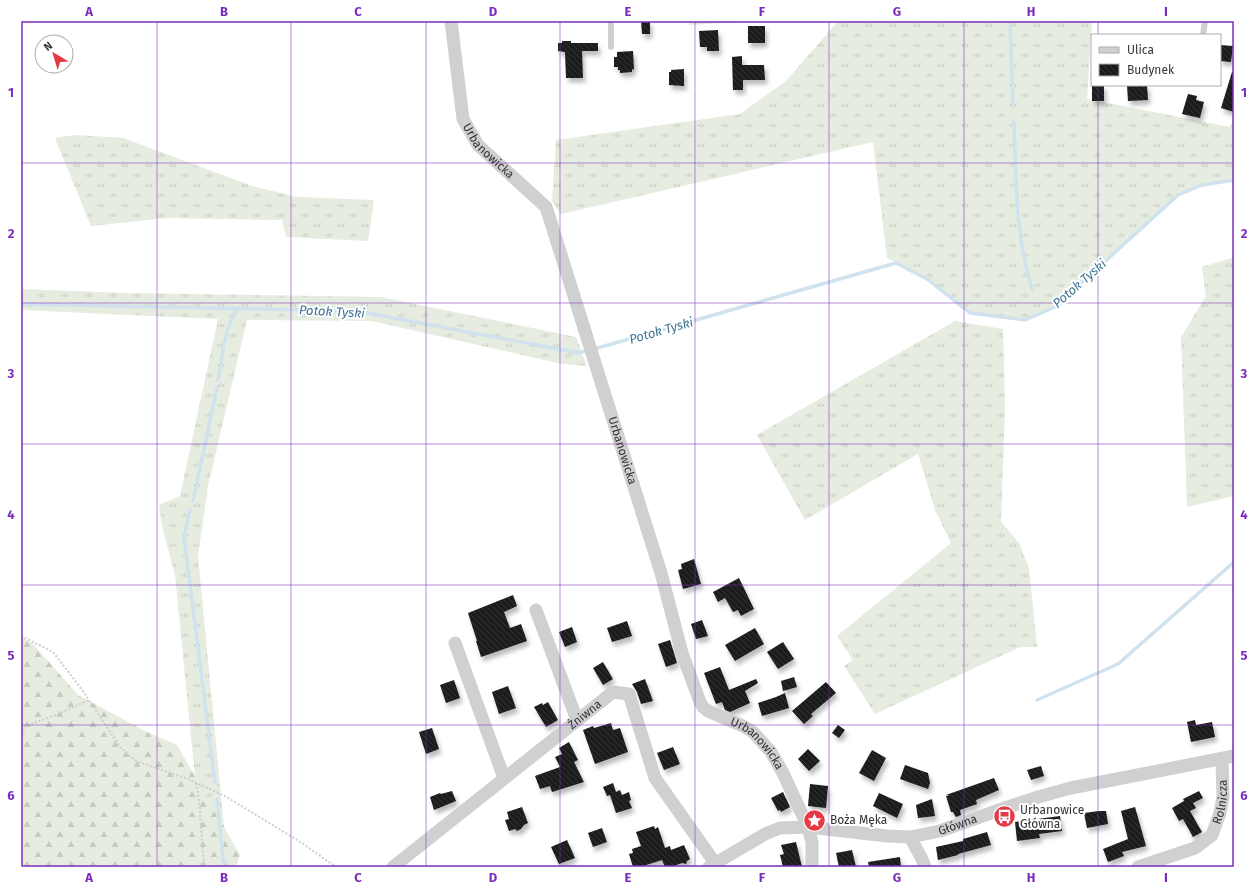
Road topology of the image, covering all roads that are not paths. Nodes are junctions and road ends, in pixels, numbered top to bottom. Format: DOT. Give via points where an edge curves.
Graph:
graph roads {
  1 [pos="451,21"];
  2 [pos="611,21"];
  3 [pos="1205,21"];
  4 [pos="1203,34"];
  5 [pos="611,47"];
  6 [pos="536,610"];
  7 [pos="455,643"];
  8 [pos="577,720"];
  9 [pos="1228,757"];
  10 [pos="504,778"];
  11 [pos="808,828"];
  12 [pos="910,838"];
  13 [pos="712,865"];
  14 [pos="393,867"];
  15 [pos="812,867"];
  16 [pos="925,867"];
  17 [pos="1138,867"];
  1 -- 11 [label="street, Urbanowicka" via="463,119 478,145 546,207 661,573 682,653 700,702 708,711 743,726 762,740 783,773"];
  2 -- 5 [label="lane"];
  3 -- 4 [label="lane"];
  6 -- 8 [label="street"];
  7 -- 10 [label="street"];
  8 -- 10 [label="street, Żniwna"];
  8 -- 13 [label="street, Żniwna" via="613,692 629,694 654,778"];
  9 -- 12 [label="street, Główna" via="1038,796 940,831"];
  9 -- 17 [label="street, Rolnicza" via="1220,813 1212,835 1195,848"];
  10 -- 14 [label="street, Żniwna"];
  11 -- 12 [label="street, Główna"];
  11 -- 13 [label="street, Główna" via="780,828"];
  11 -- 15 [label="street, Urbanowicka" via="812,842"];
  12 -- 16 [label="street"];
}
